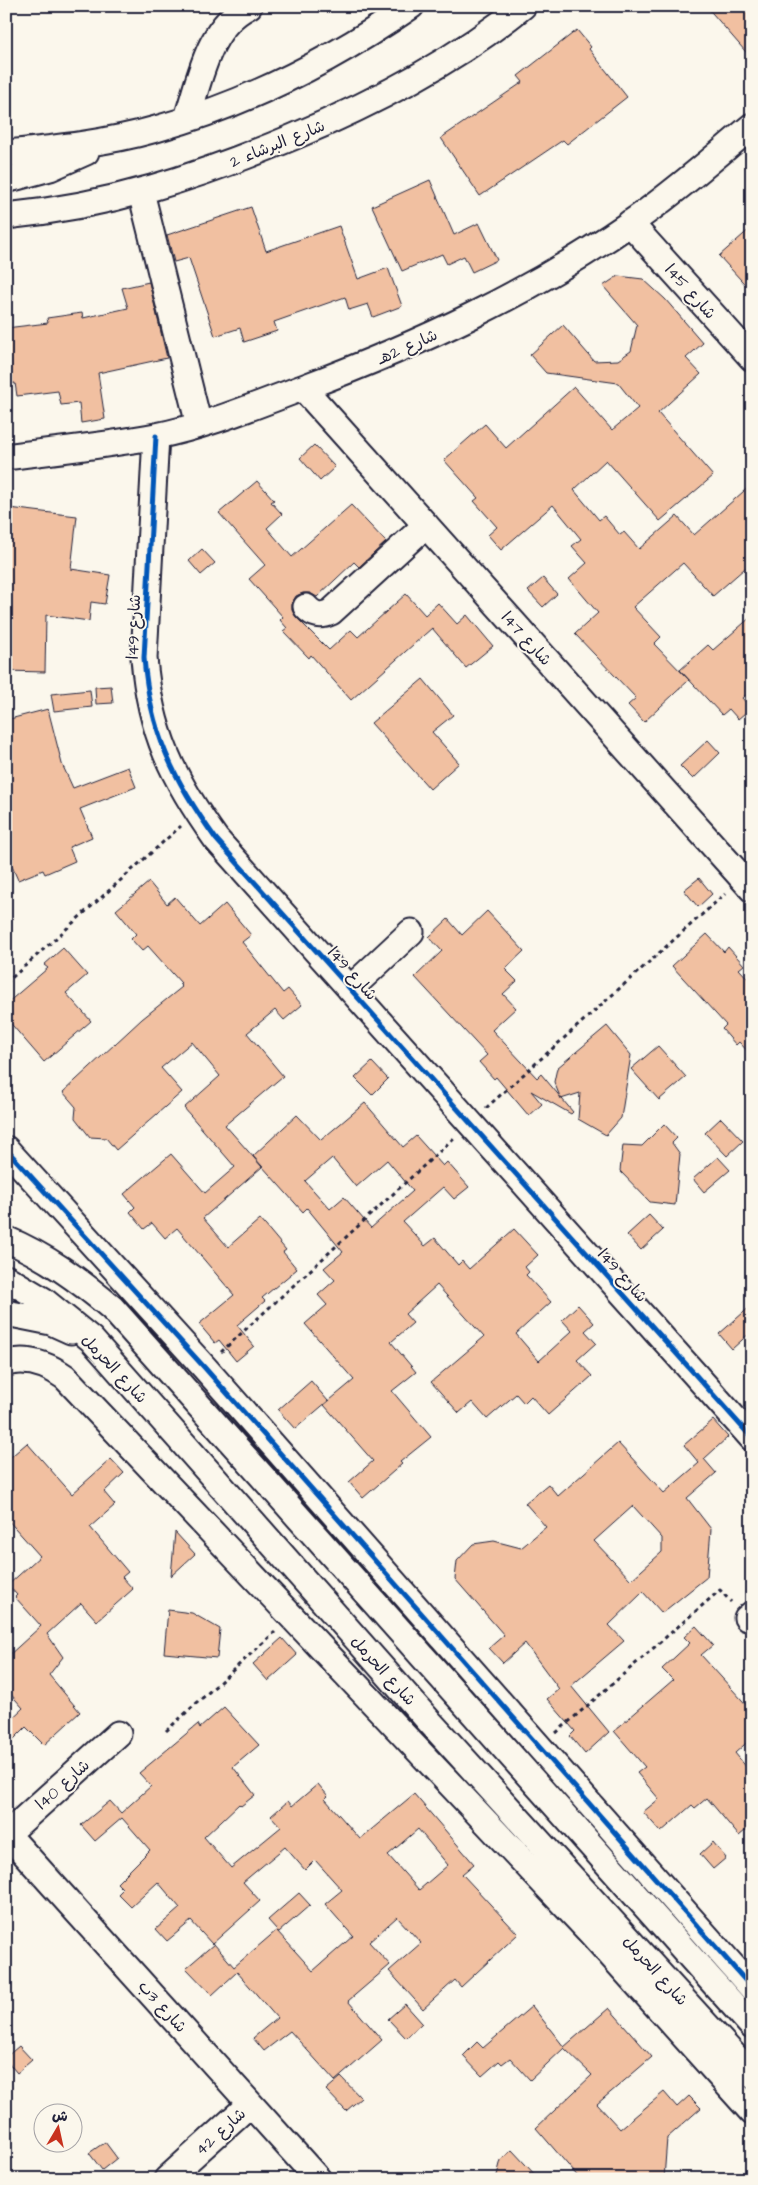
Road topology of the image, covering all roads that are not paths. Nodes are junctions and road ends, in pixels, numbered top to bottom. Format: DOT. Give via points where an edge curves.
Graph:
graph roads {
  1 [pos="249,6"];
  2 [pos="411,6"];
  3 [pos="523,6"];
  4 [pos="187,118"];
  5 [pos="752,126"];
  6 [pos="106,140"];
  7 [pos="6,153"];
  8 [pos="6,180"];
  9 [pos="141,192"];
  10 [pos="6,216"];
  11 [pos="630,223"];
  12 [pos="752,358"];
  13 [pos="302,388"];
  14 [pos="198,425"];
  15 [pos="156,436"];
  16 [pos="12,456"];
  17 [pos="426,525"];
  18 [pos="306,607"];
  19 [pos="752,889"];
  20 [pos="411,932"];
  21 [pos="350,989"];
  22 [pos="6,1149"];
  23 [pos="6,1223"];
  24 [pos="6,1239"];
  25 [pos="54,1263"];
  26 [pos="6,1278"];
  27 [pos="6,1313"];
  28 [pos="91,1339"];
  29 [pos="6,1362"];
  30 [pos="752,1438"];
  31 [pos="429,1721"];
  32 [pos="118,1734"];
  33 [pos="436,1770"];
  34 [pos="7,1834"];
  35 [pos="752,1988"];
  36 [pos="752,2026"];
  37 [pos="752,2074"];
  38 [pos="250,2104"];
  39 [pos="752,2112"];
  40 [pos="167,2179"];
  41 [pos="318,2179"];
  1 -- 4 [label="street" via="231,18 215,39"];
  2 -- 4 [label="street" via="303,70"];
  3 -- 9 [label="street, شارع البرشاء 2" via="462,50 344,115 236,161"];
  4 -- 6 [label="street"];
  5 -- 11 [label="street, شارع 2هـ"];
  6 -- 7 [label="street"];
  6 -- 8 [label="street" via="50,168"];
  9 -- 10 [label="street, شارع البرشاء 2"];
  9 -- 14 [label="street"];
  11 -- 12 [label="street, شارع 45ا"];
  11 -- 13 [label="street, شارع 2هـ" via="572,261 472,317"];
  13 -- 14 [label="street, شارع 2هـ"];
  13 -- 17 [label="street, شارع 47ا"];
  14 -- 15 [label="street, شارع 2هـ"];
  15 -- 16 [label="street, شارع 2هـ"];
  15 -- 21 [label="street, شارع 49ا" via="144,631 146,686 159,739 197,812 216,839"];
  17 -- 18 [label="street" via="331,612 314,614"];
  17 -- 19 [label="street, شارع 47ا"];
  20 -- 21 [label="street"];
  21 -- 30 [label="street, شارع 49ا"];
  22 -- 35 [label="street" via="204,1367"];
  23 -- 25 [label="street"];
  24 -- 25 [label="street"];
  25 -- 36 [label="street" via="112,1308"];
  26 -- 28 [label="street, شارع الحرمل" via="43,1300"];
  27 -- 28 [label="street" via="50,1322"];
  28 -- 31 [label="street, شارع الحرمل"];
  29 -- 33 [label="street" via="41,1363 65,1377"];
  31 -- 33 [label="street"];
  31 -- 37 [label="street, شارع الحرمل"];
  32 -- 34 [label="street, شارع 40ا"];
  33 -- 39 [label="street" via="590,1932"];
  34 -- 38 [label="street, شارع 3ب"];
  38 -- 40 [label="street, شارع 42"];
  38 -- 41 [label="street, شارع 3ب"];
}
